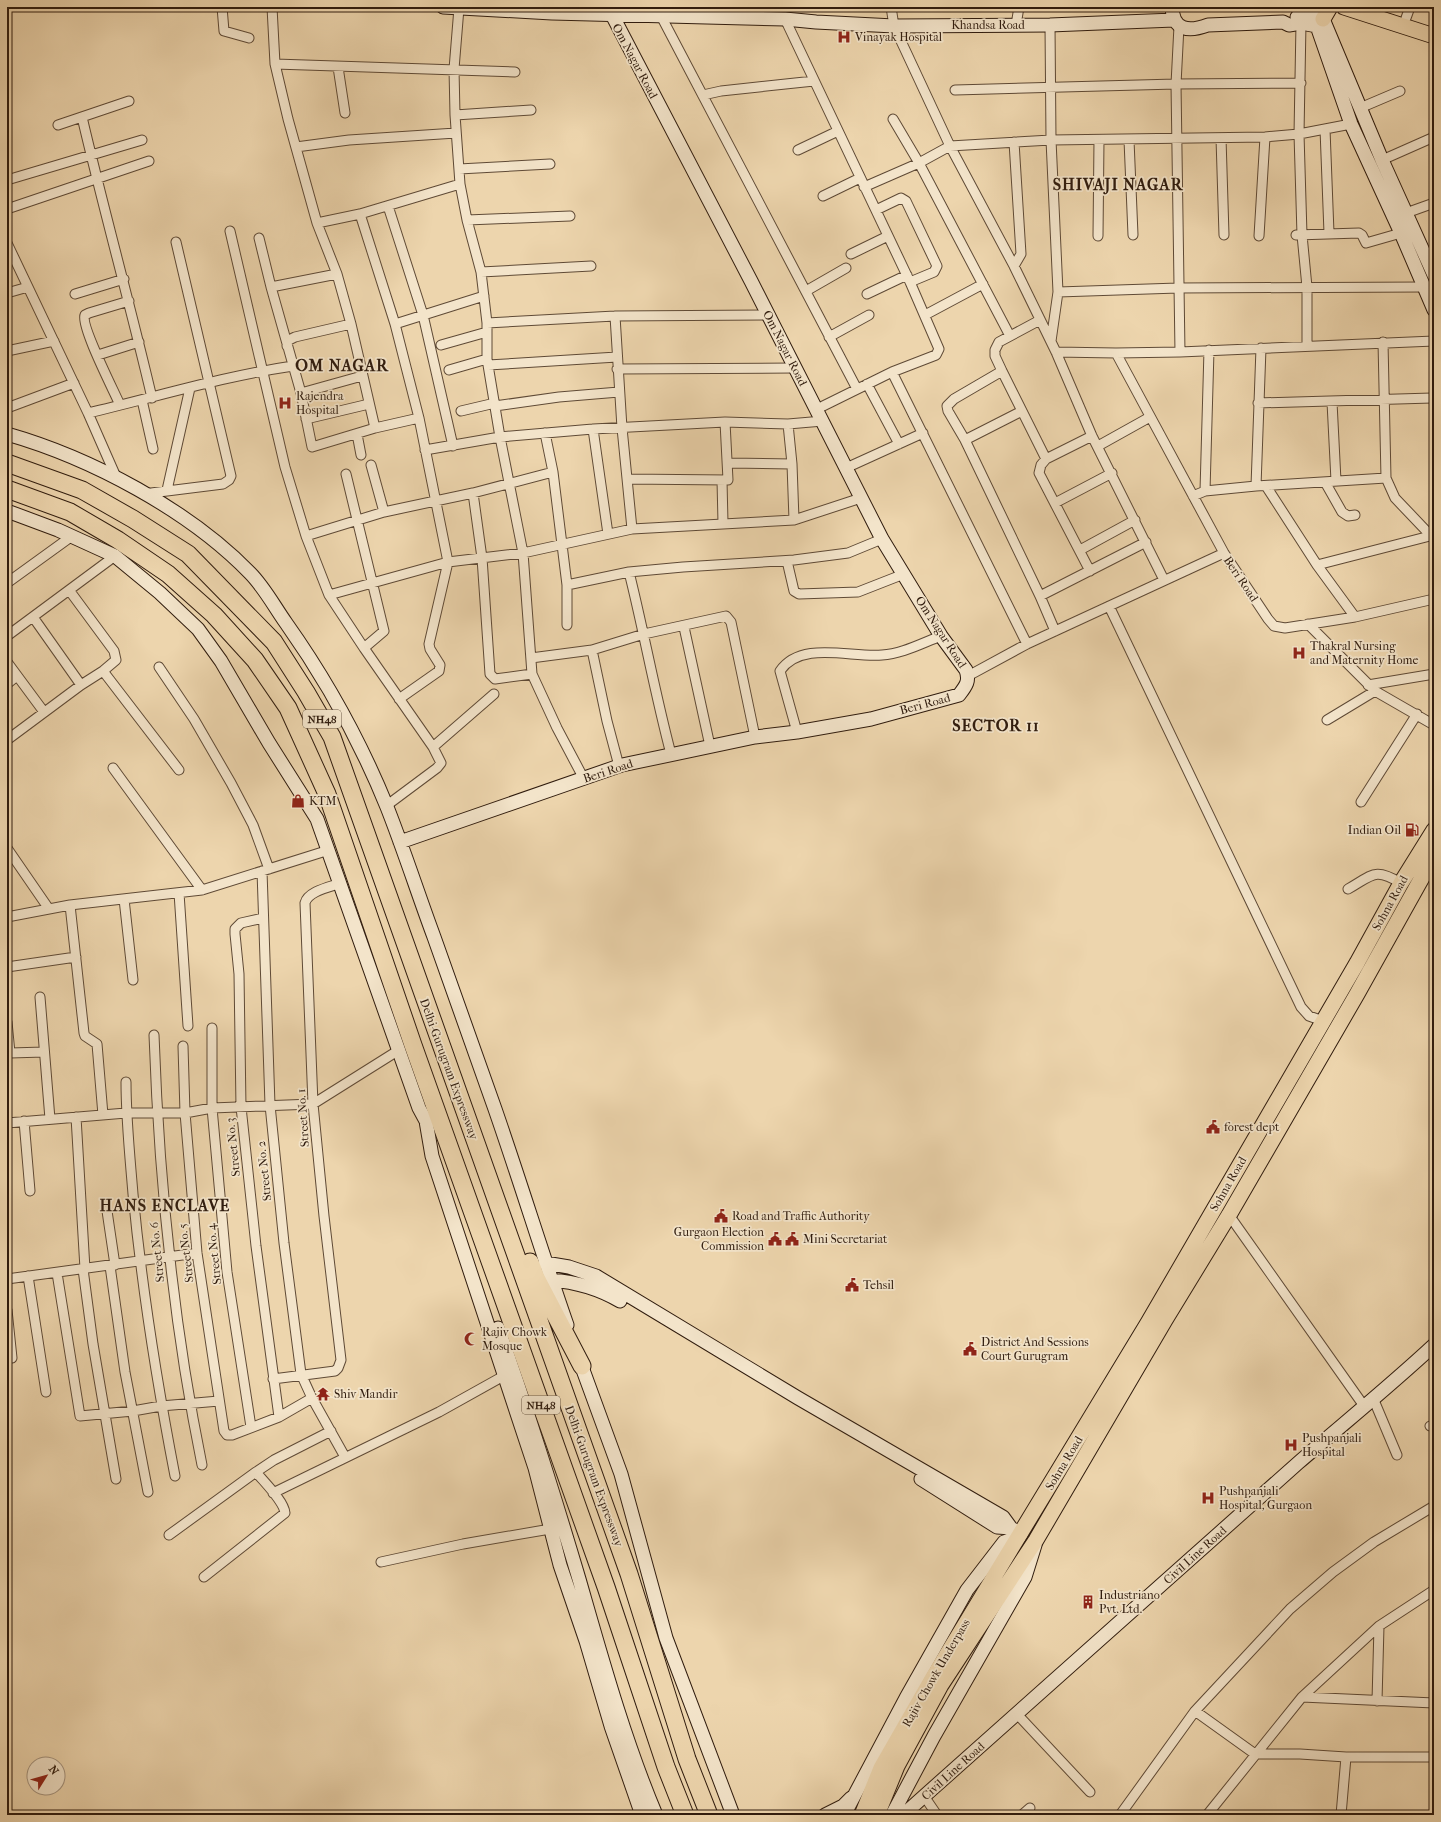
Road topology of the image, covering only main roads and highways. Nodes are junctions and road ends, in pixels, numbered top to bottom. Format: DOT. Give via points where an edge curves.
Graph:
graph roads {
  1 [pos="1344,7"];
  2 [pos="1376,7"];
  3 [pos="1408,12"];
  4 [pos="1434,27"];
  5 [pos="1434,36"];
  6 [pos="7,463"];
  7 [pos="7,489"];
  8 [pos="1434,830"];
  9 [pos="1434,856"];
  10 [pos="464,1110"];
  11 [pos="582,1366"];
  12 [pos="1017,1533"];
  13 [pos="1036,1540"];
  14 [pos="685,1815"];
  15 [pos="708,1815"];
  16 [pos="862,1815"];
  17 [pos="877,1815"];
  1 -- 5 [label="main road"];
  2 -- 3 [label="main road"];
  3 -- 4 [label="main road"];
  6 -- 10 [label="highway, Delhi-Gurugram Expressway / NH48" via="82,490 188,554 274,642 332,736"];
  7 -- 14 [label="highway, Delhi-Gurugram Expressway / NH48" via="70,512 118,540 168,574 214,615 255,660 288,708 327,794 603,1579 666,1767"];
  8 -- 12 [label="main road, Sohna Road" via="1148,1323"];
  9 -- 13 [label="main road, Sohna Road" via="1229,1215"];
  10 -- 11 [label="highway" via="492,1160 536,1278"];
  10 -- 15 [label="highway, Delhi-Gurugram Expressway / NH48" via="629,1574 687,1759"];
  12 -- 16 [label="main road, Rajiv Chowk Underpass" via="881,1768"];
  13 -- 17 [label="main road, Rajiv Chowk Underpass" via="941,1685 896,1766"];
}
